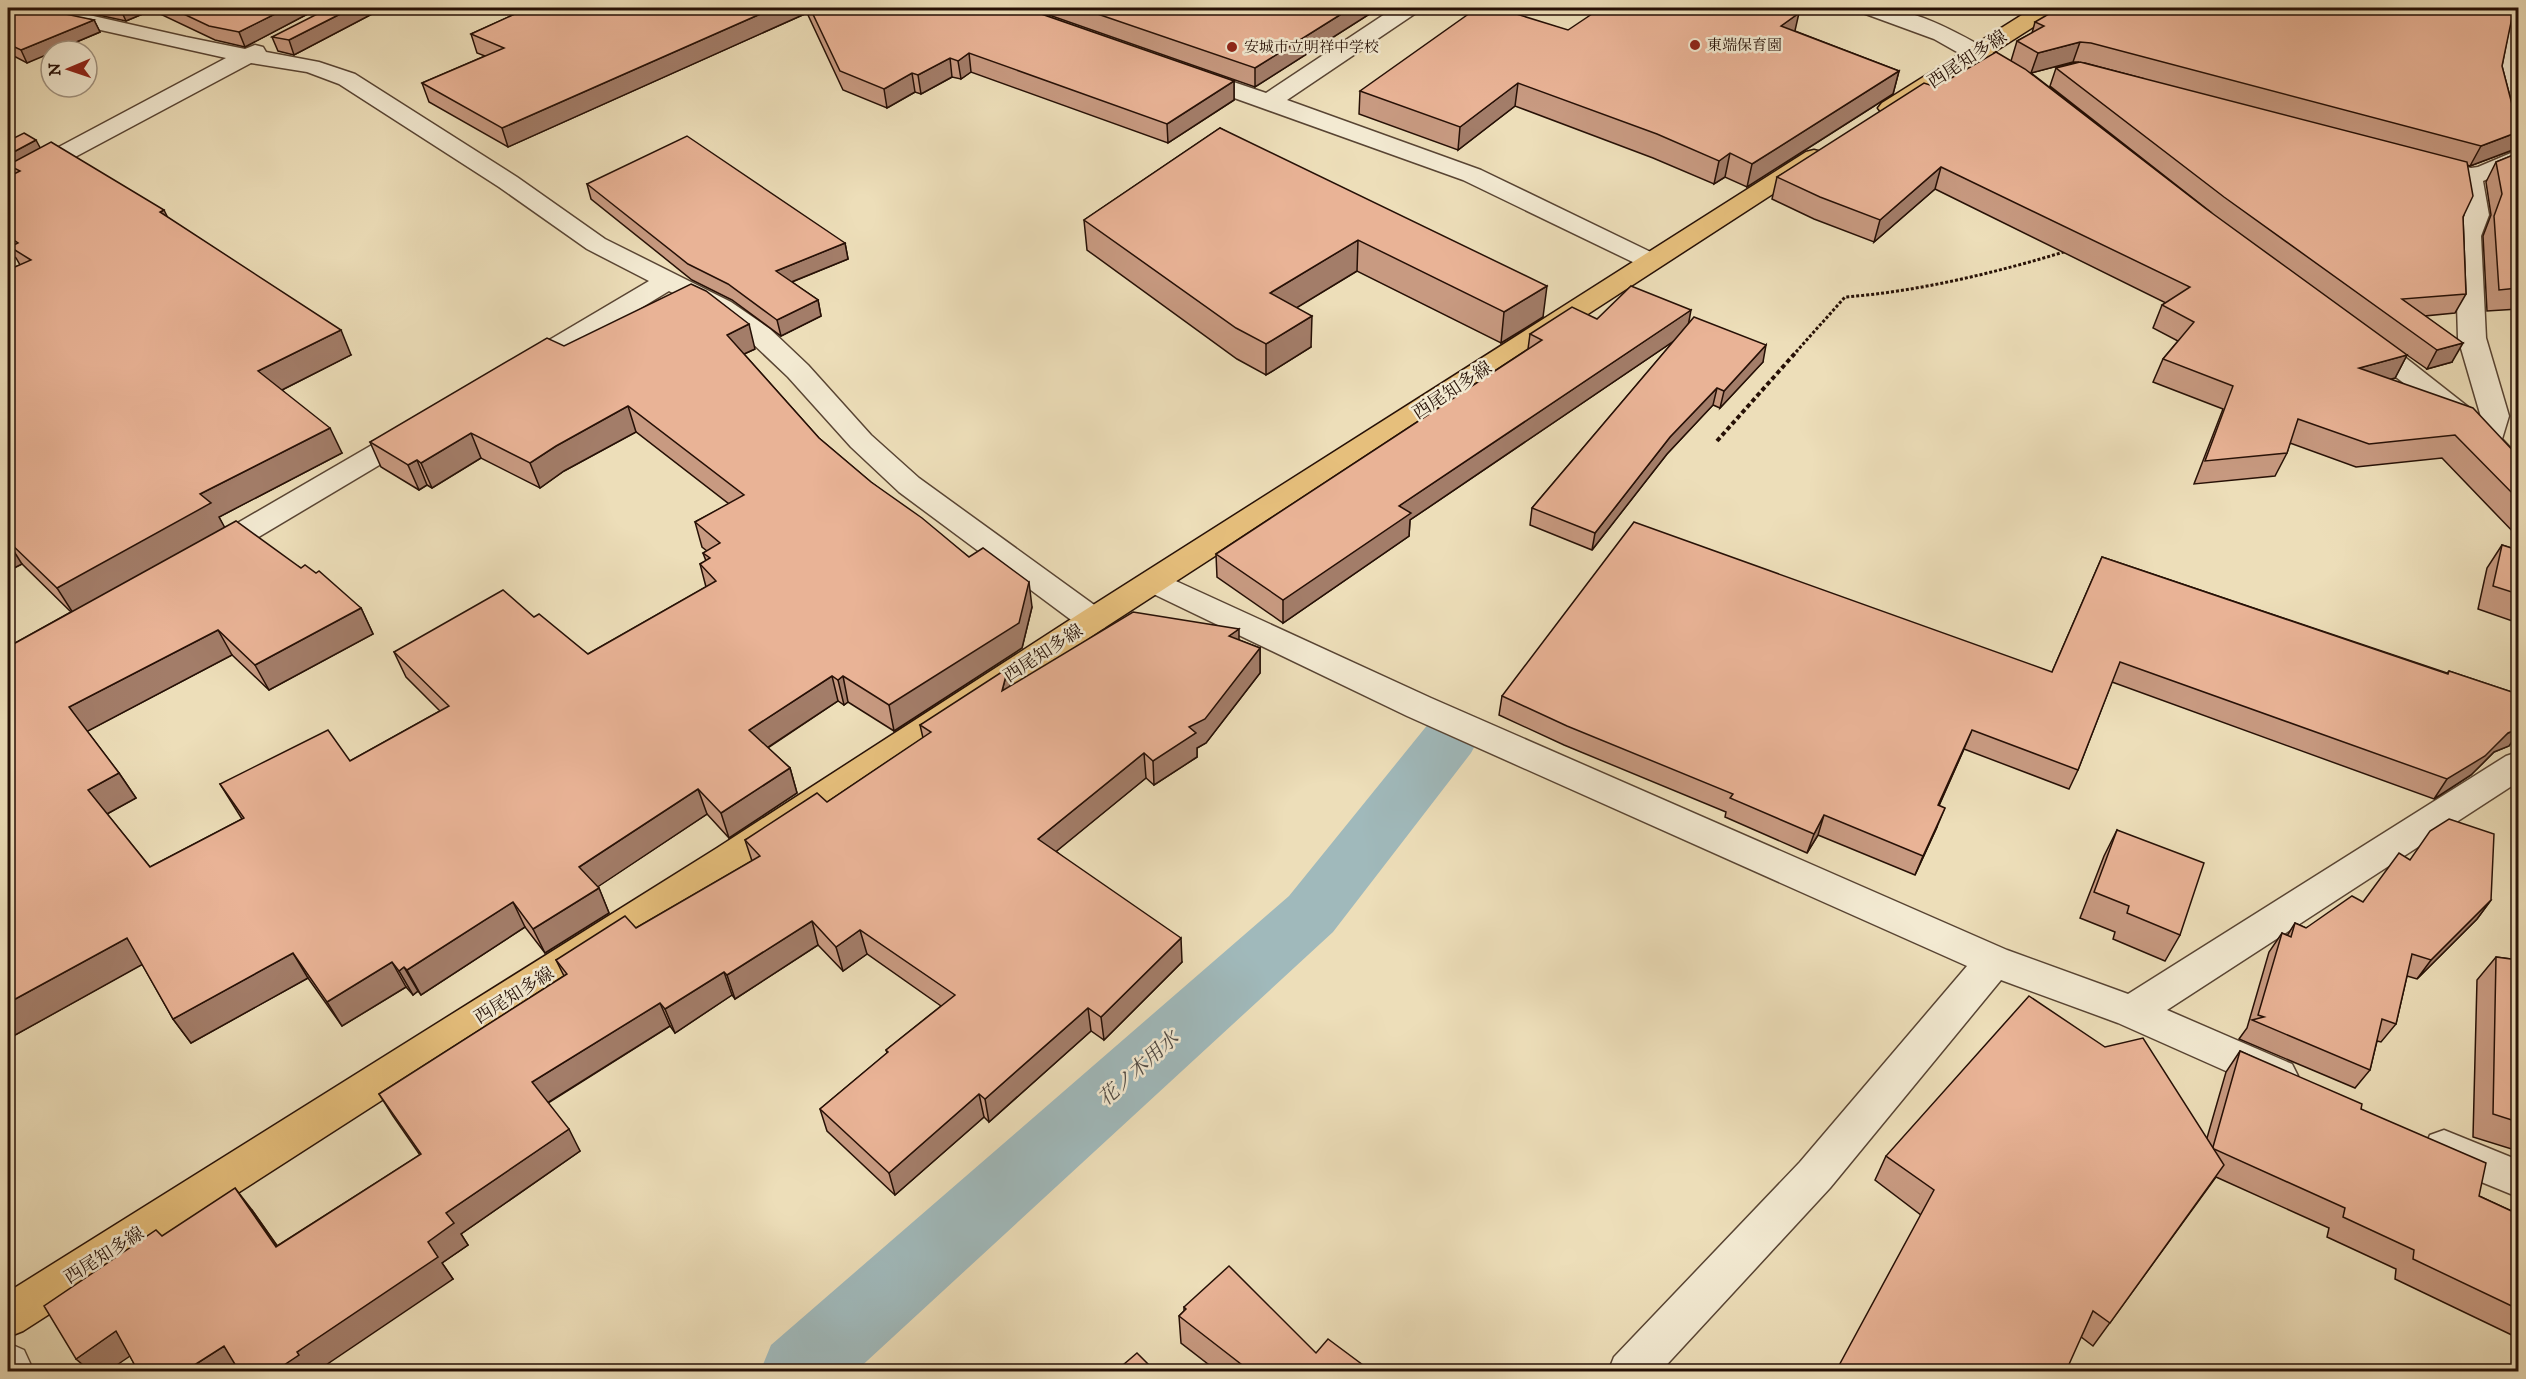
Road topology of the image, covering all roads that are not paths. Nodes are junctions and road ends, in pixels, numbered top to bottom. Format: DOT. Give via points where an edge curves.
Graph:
graph roads {
  1 [pos="29,8"];
  2 [pos="1408,8"];
  3 [pos="1871,8"];
  4 [pos="2048,8"];
  5 [pos="2518,22"];
  6 [pos="279,40"];
  7 [pos="1976,53"];
  8 [pos="249,56"];
  9 [pos="1170,67"];
  10 [pos="2042,86"];
  11 [pos="1269,102"];
  12 [pos="1868,123"];
  13 [pos="2518,131"];
  14 [pos="1838,142"];
  15 [pos="2401,156"];
  16 [pos="2518,157"];
  17 [pos="2470,175"];
  18 [pos="8,183"];
  19 [pos="1650,261"];
  20 [pos="667,281"];
  21 [pos="2347,327"];
  22 [pos="496,383"];
  23 [pos="436,419"];
  24 [pos="2518,435"];
  25 [pos="2487,439"];
  26 [pos="2518,474"];
  27 [pos="183,567"];
  28 [pos="1154,582"];
  29 [pos="1093,620"];
  30 [pos="2518,765"];
  31 [pos="1994,961"];
  32 [pos="2132,1012"];
  33 [pos="2316,1092"];
  34 [pos="2413,1135"];
  35 [pos="2518,1179"];
  36 [pos="9,1312"];
  37 [pos="8,1365"];
  38 [pos="12,1371"];
  39 [pos="1630,1371"];
  1 -- 8 [label="street"];
  2 -- 11 [label="street"];
  3 -- 7 [label="street" via="1917,23"];
  4 -- 7 [label="main road, 西尾知多線"];
  5 -- 13 [label="street" via="2505,85"];
  6 -- 8 [label="street"];
  7 -- 10 [label="street"];
  7 -- 12 [label="main road, 西尾知多線"];
  8 -- 18 [label="street"];
  8 -- 20 [label="street" via="299,62 347,79 508,182 596,244"];
  9 -- 11 [label="street"];
  11 -- 19 [label="street" via="1472,175"];
  14 -- 19 [label="main road, 西尾知多線"];
  15 -- 17 [label="street"];
  16 -- 17 [label="street" via="2484,174"];
  17 -- 25 [label="street" via="2477,215 2468,236 2472,339 2495,416"];
  19 -- 28 [label="main road, 西尾知多線"];
  20 -- 22 [label="street"];
  20 -- 29 [label="street" via="722,308 760,335 861,441 909,485"];
  21 -- 25 [label="street" via="2432,389"];
  23 -- 27 [label="street"];
  24 -- 25 [label="street"];
  25 -- 26 [label="street"];
  28 -- 29 [label="main road, 西尾知多線"];
  28 -- 31 [label="street" via="1419,707"];
  29 -- 36 [label="main road, 西尾知多線" via="730,858"];
  30 -- 32 [label="street"];
  31 -- 32 [label="street"];
  31 -- 39 [label="street" via="1815,1175"];
  32 -- 33 [label="street"];
  34 -- 35 [label="street"];
  37 -- 38 [label="street"];
}
